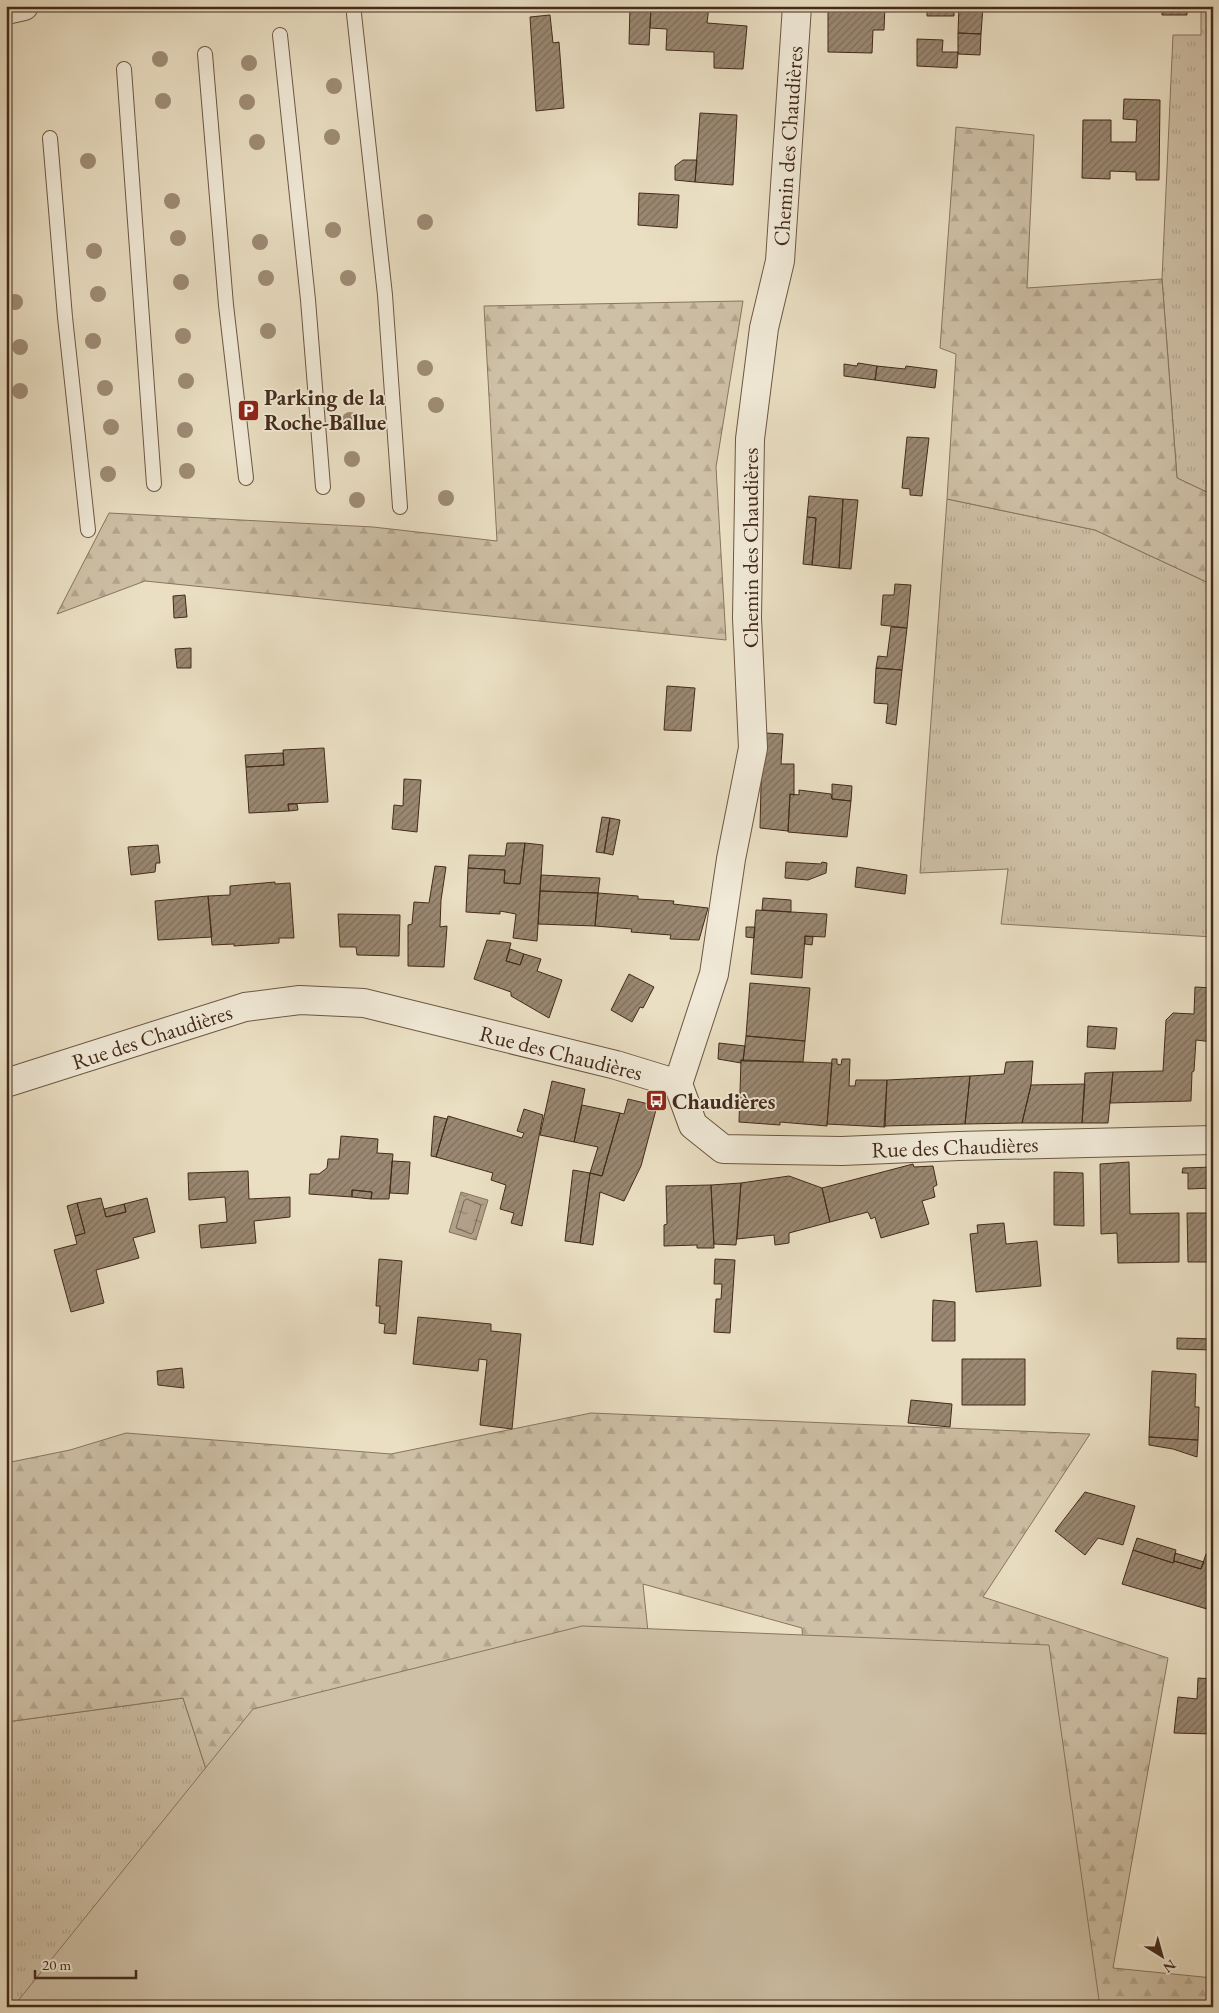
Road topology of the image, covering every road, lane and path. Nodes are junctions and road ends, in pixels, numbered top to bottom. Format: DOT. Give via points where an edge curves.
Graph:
graph roads {
  1 [pos="24,6"];
  2 [pos="797,6"];
  3 [pos="6,10"];
  4 [pos="354,14"];
  5 [pos="280,35"];
  6 [pos="205,54"];
  7 [pos="124,69"];
  8 [pos="50,138"];
  9 [pos="246,478"];
  10 [pos="154,484"];
  11 [pos="323,487"];
  12 [pos="400,507"];
  13 [pos="88,530"];
  14 [pos="6,1083"];
  15 [pos="678,1084"];
  16 [pos="1213,1140"];
  1 -- 3 [label="street"];
  2 -- 15 [label="street, Chemin des Chaudières" via="780,261 764,328 750,439 747,618 752,748 714,974"];
  4 -- 12 [label="lane" via="385,295"];
  5 -- 11 [label="lane" via="308,300"];
  6 -- 9 [label="lane" via="226,305"];
  7 -- 10 [label="lane"];
  8 -- 13 [label="lane"];
  14 -- 15 [label="street, Rue des Chaudières" via="245,1007 300,1000 364,1003 616,1065"];
  15 -- 16 [label="street, Rue des Chaudières" via="694,1125 723,1149 842,1151"];
}
